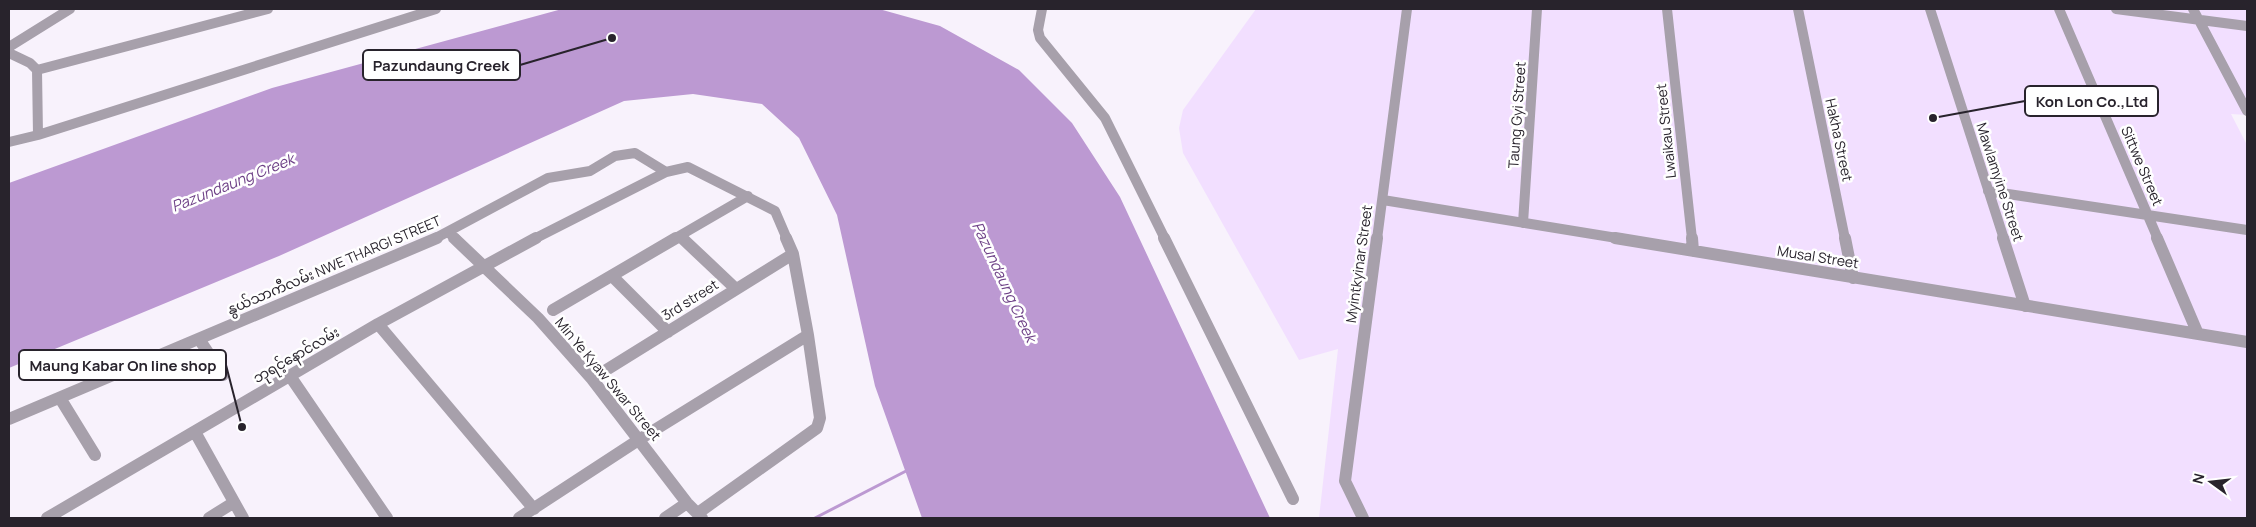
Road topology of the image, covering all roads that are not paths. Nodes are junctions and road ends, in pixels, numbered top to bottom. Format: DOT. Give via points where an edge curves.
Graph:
graph roads {
  1 [pos="70,9"];
  2 [pos="268,9"];
  3 [pos="436,9"];
  4 [pos="1042,9"];
  5 [pos="1407,9"];
  6 [pos="1537,9"];
  7 [pos="1667,9"];
  8 [pos="1798,9"];
  9 [pos="1930,9"];
  10 [pos="2059,9"];
  11 [pos="2116,9"];
  12 [pos="2193,9"];
  13 [pos="2199,20"];
  14 [pos="2247,26"];
  15 [pos="9,47"];
  16 [pos="9,53"];
  17 [pos="38,70"];
  18 [pos="2247,110"];
  19 [pos="38,135"];
  20 [pos="9,142"];
  21 [pos="666,172"];
  22 [pos="1988,191"];
  23 [pos="748,196"];
  24 [pos="1383,200"];
  25 [pos="2148,215"];
  26 [pos="1523,224"];
  27 [pos="2247,230"];
  28 [pos="449,233"];
  29 [pos="680,236"];
  30 [pos="1693,251"];
  31 [pos="793,254"];
  32 [pos="484,266"];
  33 [pos="612,276"];
  34 [pos="1853,278"];
  35 [pos="736,290"];
  36 [pos="2025,306"];
  37 [pos="553,310"];
  38 [pos="378,324"];
  39 [pos="668,332"];
  40 [pos="2198,334"];
  41 [pos="808,336"];
  42 [pos="199,339"];
  43 [pos="2247,342"];
  44 [pos="603,372"];
  45 [pos="223,375"];
  46 [pos="290,376"];
  47 [pos="60,398"];
  48 [pos="9,419"];
  49 [pos="195,432"];
  50 [pos="640,439"];
  51 [pos="94,455"];
  52 [pos="1293,499"];
  53 [pos="233,503"];
  54 [pos="687,503"];
  55 [pos="534,508"];
  56 [pos="700,516"];
  57 [pos="47,518"];
  58 [pos="209,518"];
  59 [pos="243,518"];
  60 [pos="387,518"];
  61 [pos="519,518"];
  62 [pos="665,518"];
  63 [pos="1363,518"];
  1 -- 15 [label="street"];
  2 -- 17 [label="street"];
  3 -- 19 [label="street"];
  4 -- 52 [label="street" via="1038,30 1040,38 1105,118"];
  5 -- 24 [label="street, Myintkyinar Street"];
  6 -- 26 [label="street, Taung Gyi Street"];
  7 -- 30 [label="street, Lwaikau Street"];
  8 -- 34 [label="street, Hakha Street"];
  9 -- 22 [label="street, Mawlamyine Street"];
  10 -- 25 [label="street, Sittwe Street"];
  11 -- 13 [label="street"];
  12 -- 13 [label="street"];
  13 -- 14 [label="street"];
  13 -- 18 [label="street"];
  16 -- 17 [label="street" via="30,62"];
  17 -- 19 [label="street"];
  19 -- 20 [label="street"];
  21 -- 23 [label="street, ဘုရင့်နောင်လမ်း" via="688,167"];
  21 -- 28 [label="street, နွယ်သာကီလမ်း NWE THARGI STREET" via="638,154 615,156 593,170 548,178"];
  21 -- 32 [label="street, ဘုရင့်နောင်လမ်း"];
  22 -- 25 [label="street"];
  22 -- 36 [label="street, Mawlamyine Street"];
  23 -- 29 [label="street"];
  23 -- 31 [label="street, ဘုရင့်နောင်လမ်း" via="774,211"];
  24 -- 26 [label="street, Musal Street"];
  24 -- 63 [label="street, Myintkyinar Street" via="1345,481"];
  25 -- 27 [label="street"];
  25 -- 40 [label="street, Sittwe Street"];
  26 -- 30 [label="street, Musal Street"];
  28 -- 32 [label="street, Min Ye Kyaw Swar Street"];
  28 -- 42 [label="street, နွယ်သာကီလမ်း NWE THARGI STREET"];
  29 -- 33 [label="street"];
  29 -- 35 [label="street"];
  30 -- 34 [label="street, Musal Street"];
  31 -- 35 [label="street, 3rd street"];
  31 -- 41 [label="street, ဘုရင့်နောင်လမ်း"];
  32 -- 38 [label="street, ဘုရင့်နောင်လမ်း"];
  32 -- 50 [label="street, Min Ye Kyaw Swar Street" via="538,318"];
  33 -- 37 [label="street"];
  33 -- 39 [label="street"];
  34 -- 36 [label="street, Musal Street"];
  35 -- 39 [label="street, 3rd street"];
  36 -- 40 [label="street, Musal Street"];
  38 -- 46 [label="street, ဘုရင့်နောင်လမ်း"];
  38 -- 55 [label="street"];
  39 -- 44 [label="street, 3rd street"];
  40 -- 43 [label="street, Musal Street"];
  41 -- 50 [label="street"];
  41 -- 56 [label="street, ဘုရင့်နောင်လမ်း" via="820,418 817,428"];
  42 -- 45 [label="street"];
  42 -- 47 [label="street, နွယ်သာကီလမ်း NWE THARGI STREET"];
  46 -- 49 [label="street, ဘုရင့်နောင်လမ်း"];
  46 -- 60 [label="street"];
  47 -- 48 [label="street, နွယ်သာကီလမ်း NWE THARGI STREET"];
  47 -- 51 [label="street"];
  49 -- 53 [label="street"];
  49 -- 57 [label="street, ဘုရင့်နောင်လမ်း"];
  50 -- 54 [label="street, Min Ye Kyaw Swar Street"];
  50 -- 55 [label="street"];
  53 -- 58 [label="street"];
  53 -- 59 [label="street"];
  54 -- 56 [label="street, Min Ye Kyaw Swar Street"];
  54 -- 62 [label="street"];
  55 -- 61 [label="street"];
}
